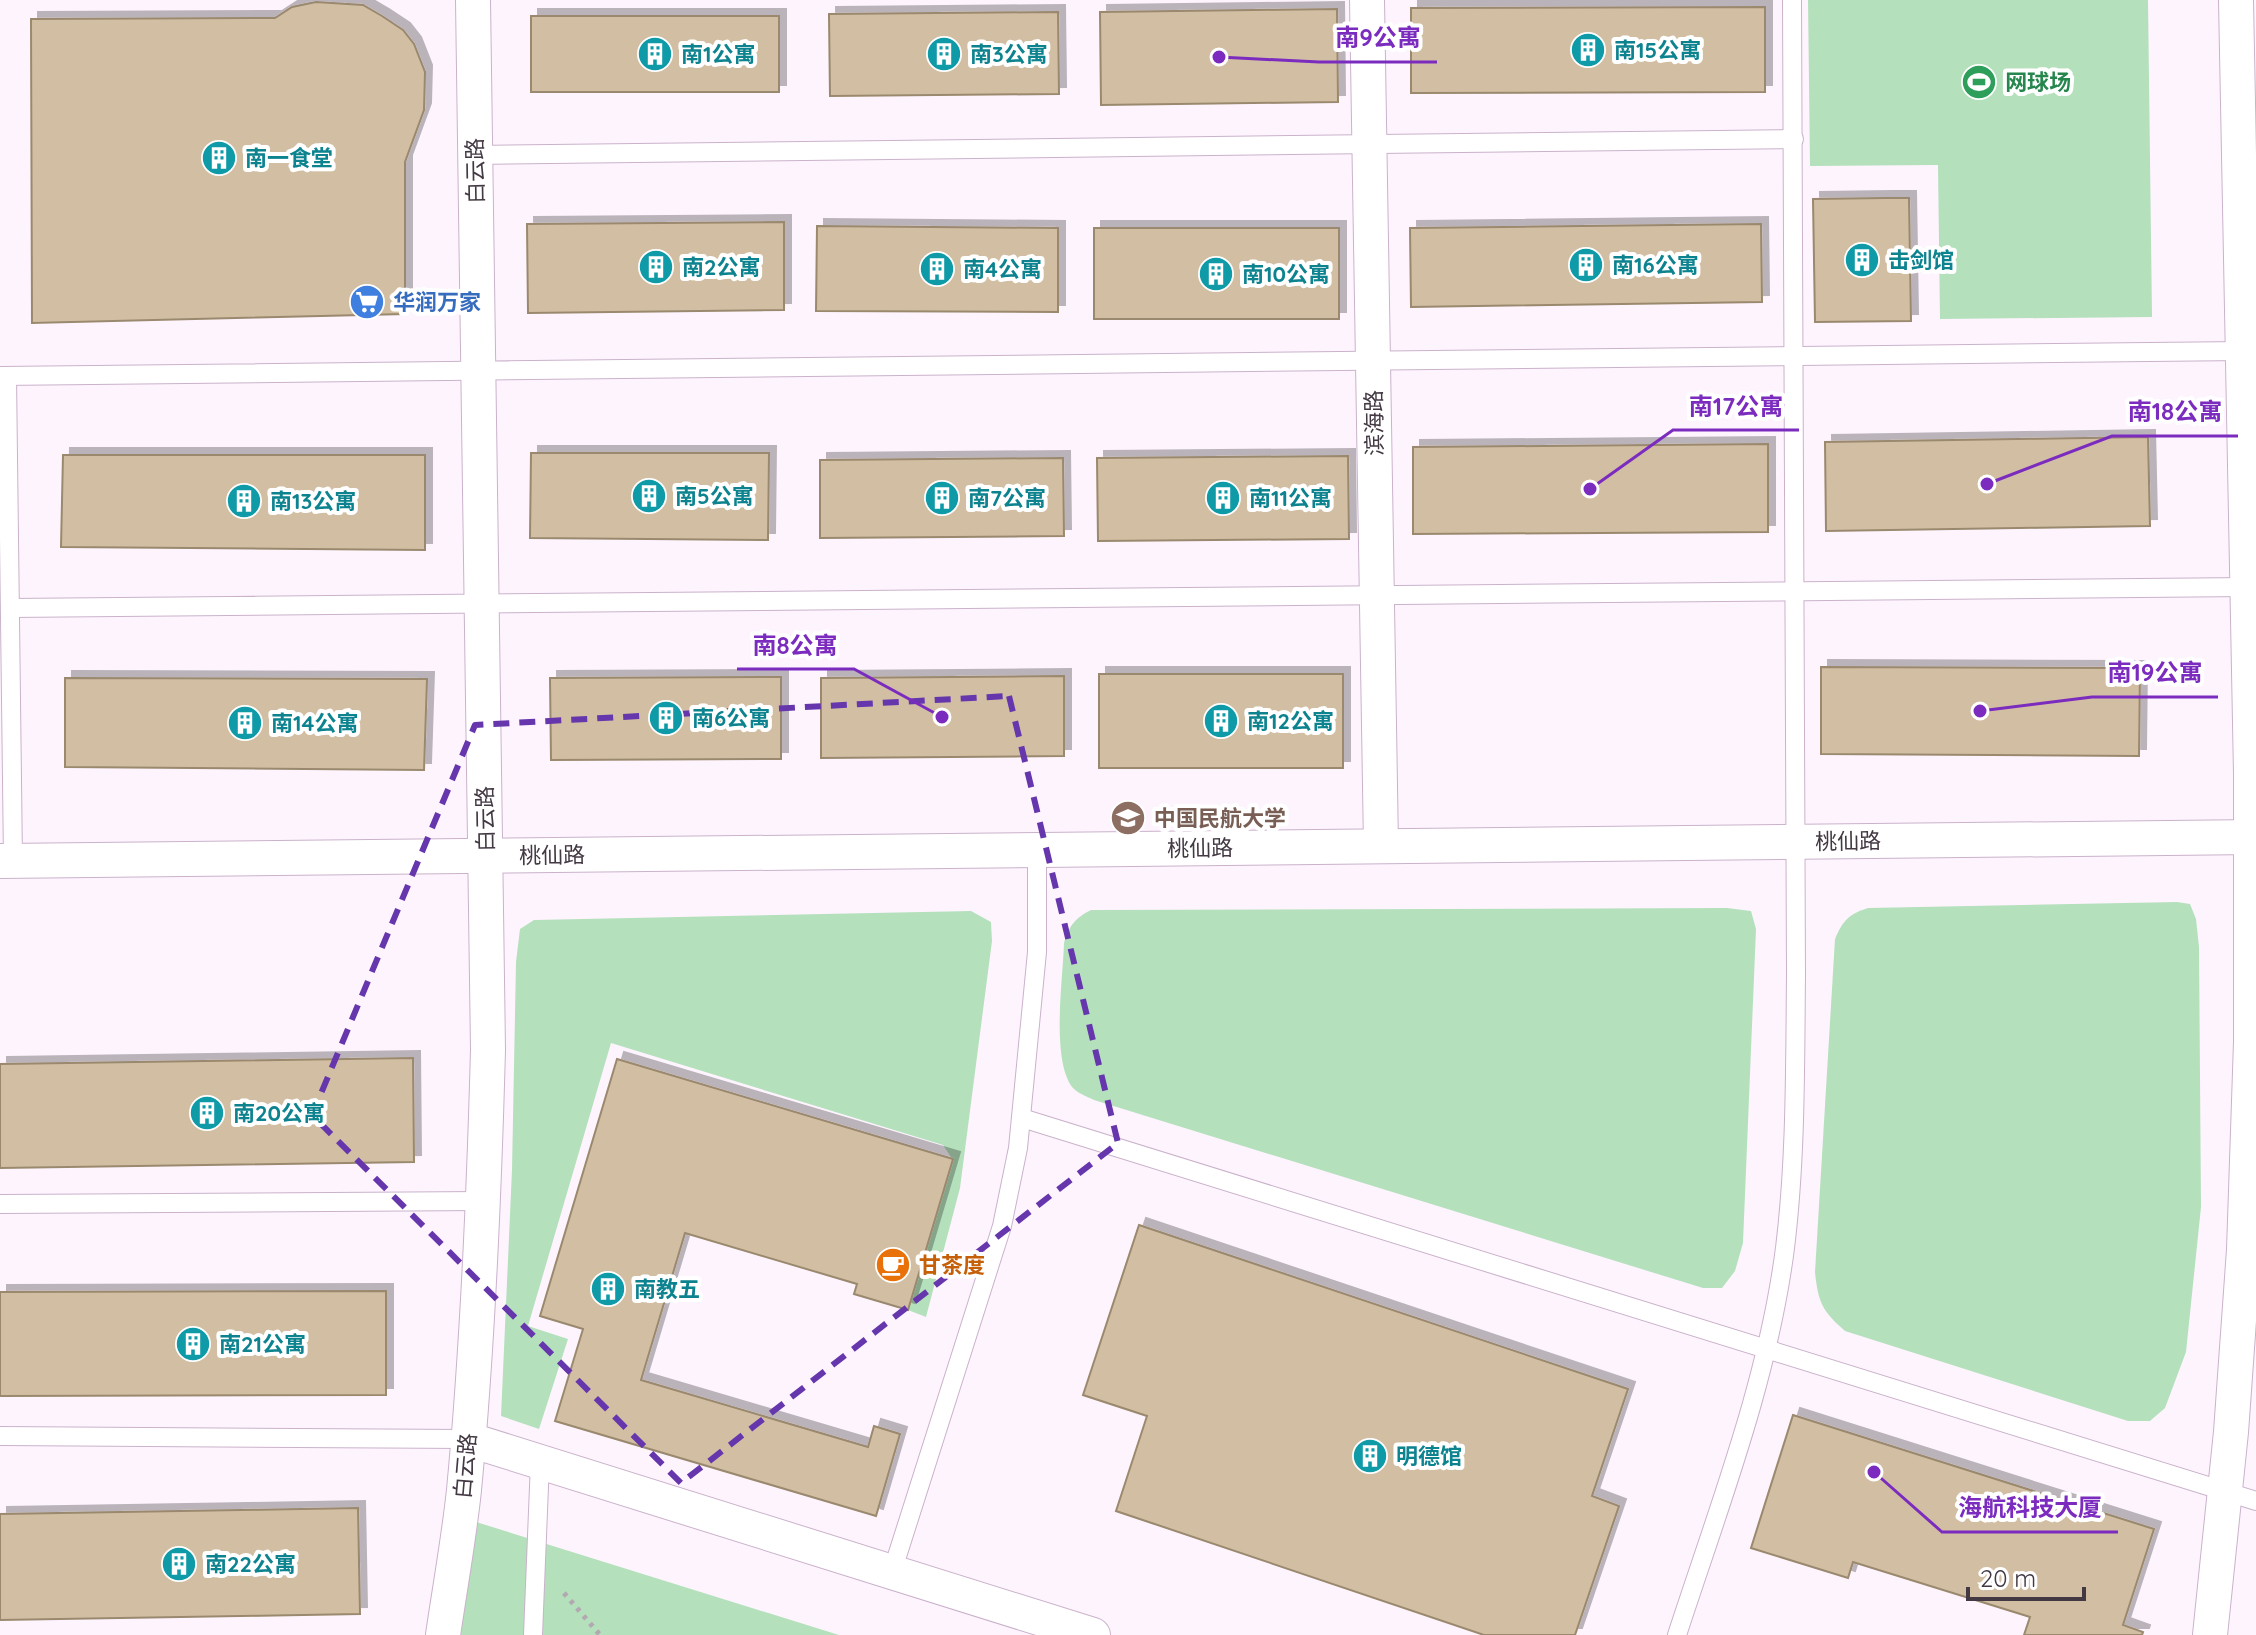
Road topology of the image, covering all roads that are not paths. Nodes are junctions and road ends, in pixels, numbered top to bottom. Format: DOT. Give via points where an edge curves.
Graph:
graph roads {
  1 [pos="473,0"];
  2 [pos="1367,0"];
  3 [pos="1792,0"];
  4 [pos="2236,0"];
  5 [pos="1794,139"];
  6 [pos="1370,144"];
  7 [pos="475,155"];
  8 [pos="2243,351"];
  9 [pos="1794,356"];
  10 [pos="1373,361"];
  11 [pos="478,371"];
  12 [pos="4,376"];
  13 [pos="2248,587"];
  14 [pos="1795,592"];
  15 [pos="1377,596"];
  16 [pos="482,603"];
  17 [pos="10,608"];
  18 [pos="2254,837"];
  19 [pos="1796,842"];
  20 [pos="1381,846"];
  21 [pos="1037,850"];
  22 [pos="485,856"];
  23 [pos="6,861"];
  24 [pos="1022,1118"];
  25 [pos="483,1201"];
  26 [pos="0,1204"];
  27 [pos="1765,1348"];
  28 [pos="0,1436"];
  29 [pos="467,1439"];
  30 [pos="540,1462"];
  31 [pos="2240,1496"];
  32 [pos="892,1572"];
  33 [pos="443,1635"];
  34 [pos="533,1635"];
  35 [pos="1093,1635"];
  36 [pos="1677,1635"];
  37 [pos="2210,1635"];
  1 -- 7 [label="street, 白云路"];
  2 -- 6 [label="street, 滨海路"];
  3 -- 5 [label="lane"];
  4 -- 8 [label="street"];
  5 -- 6 [label="lane"];
  5 -- 9 [label="lane"];
  6 -- 7 [label="lane"];
  6 -- 10 [label="street, 滨海路"];
  7 -- 11 [label="street, 白云路"];
  8 -- 9 [label="lane"];
  8 -- 13 [label="street"];
  9 -- 10 [label="lane"];
  9 -- 14 [label="lane"];
  10 -- 11 [label="lane"];
  10 -- 15 [label="street, 滨海路"];
  11 -- 12 [label="lane"];
  11 -- 16 [label="street, 白云路"];
  12 -- 17 [label="lane"];
  13 -- 14 [label="lane"];
  13 -- 18 [label="street"];
  14 -- 15 [label="lane"];
  14 -- 19 [label="lane"];
  15 -- 16 [label="lane"];
  15 -- 20 [label="street, 滨海路"];
  16 -- 17 [label="lane"];
  16 -- 22 [label="street, 白云路"];
  17 -- 23 [label="lane"];
  18 -- 19 [label="street, 桃仙路"];
  18 -- 31 [label="street"];
  19 -- 20 [label="street, 桃仙路"];
  19 -- 27 [label="lane" via="1794,1105 1785,1248"];
  20 -- 21 [label="street, 桃仙路"];
  21 -- 22 [label="street, 桃仙路"];
  21 -- 24 [label="lane" via="1037,952"];
  22 -- 23 [label="street, 桃仙路"];
  22 -- 25 [label="street, 白云路" via="488,1050"];
  24 -- 27 [label="lane"];
  24 -- 32 [label="lane" via="1002,1226"];
  25 -- 26 [label="lane"];
  25 -- 29 [label="street, 白云路"];
  27 -- 31 [label="lane"];
  27 -- 36 [label="lane"];
  28 -- 29 [label="lane"];
  29 -- 30 [label="street"];
  29 -- 33 [label="street, 白云路"];
  30 -- 32 [label="street"];
  30 -- 34 [label="lane"];
  31 -- 37 [label="street"];
  32 -- 35 [label="street"];
}
